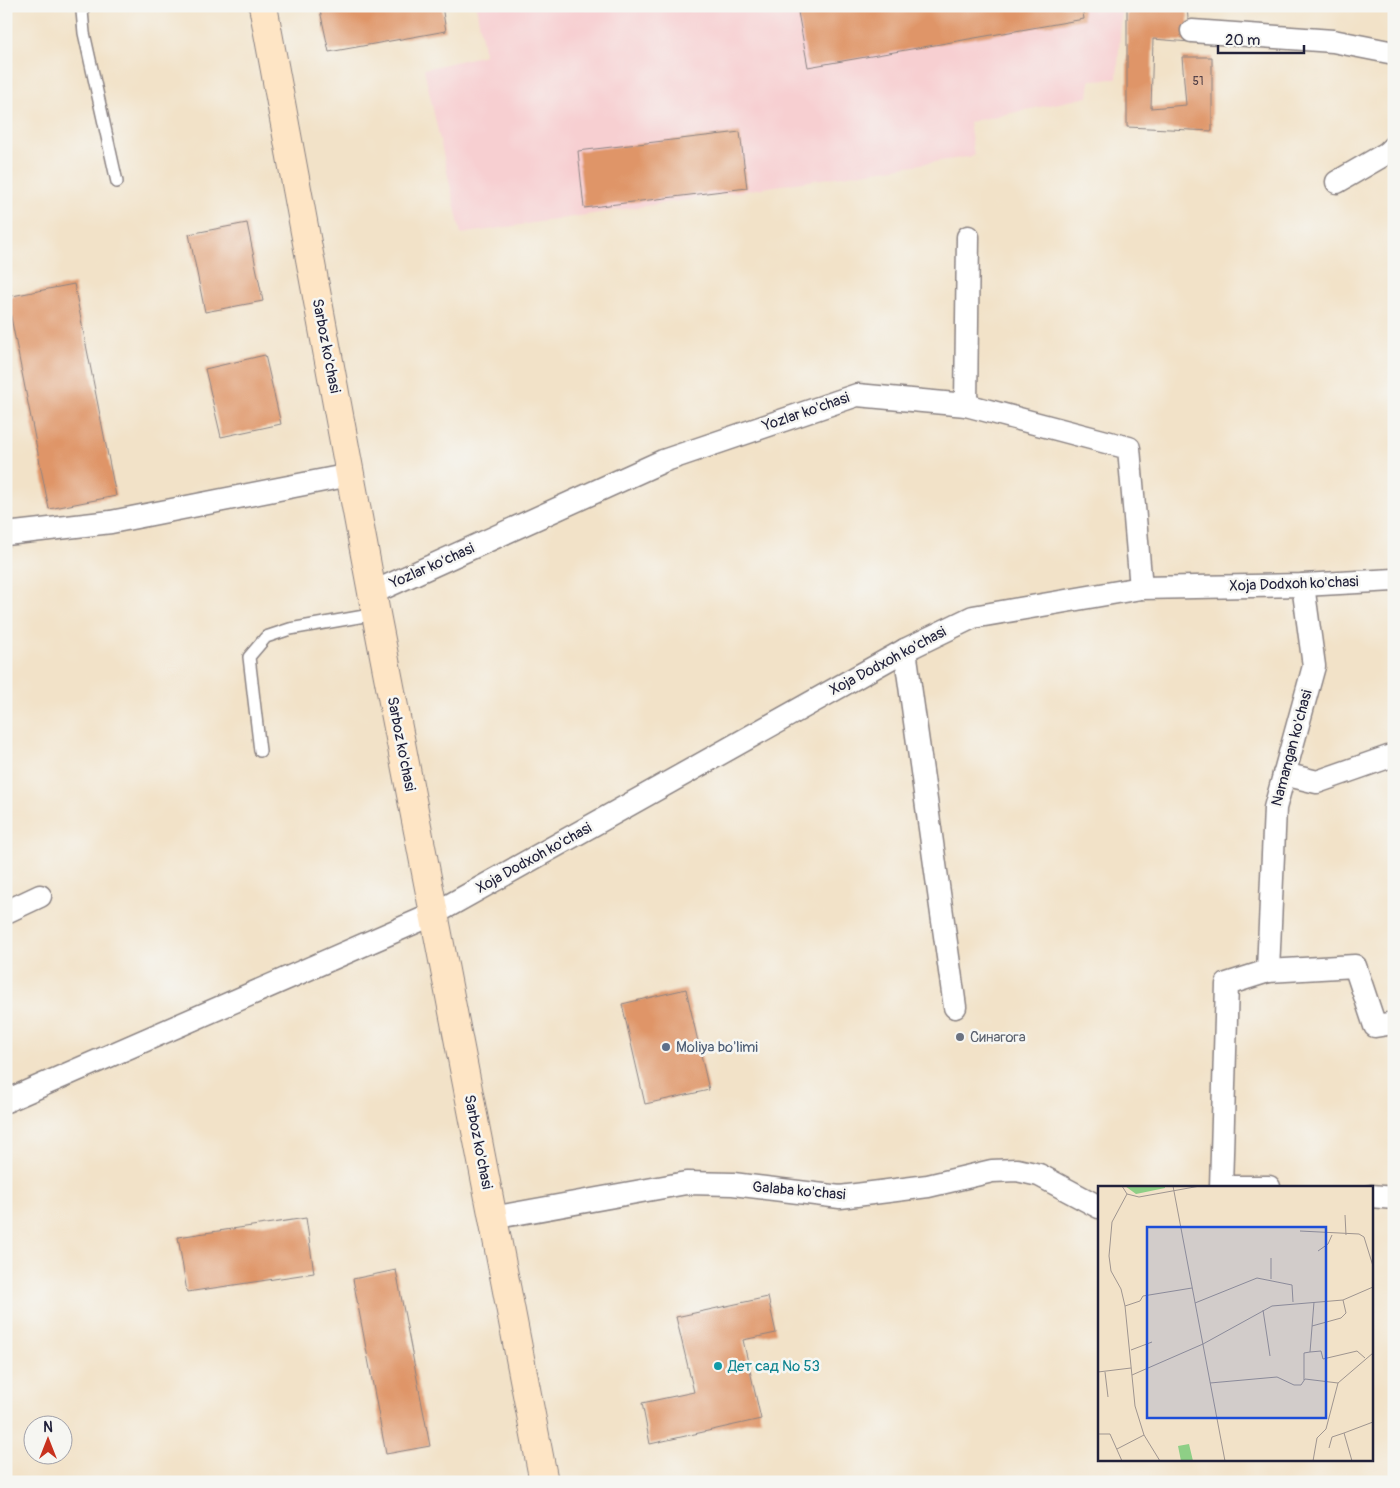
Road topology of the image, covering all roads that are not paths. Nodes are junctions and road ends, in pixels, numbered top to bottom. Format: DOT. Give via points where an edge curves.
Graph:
graph roads {
  1 [pos="85,6"];
  2 [pos="263,6"];
  3 [pos="1192,31"];
  4 [pos="1394,53"];
  5 [pos="1394,146"];
  6 [pos="117,182"];
  7 [pos="1337,182"];
  8 [pos="968,237"];
  9 [pos="966,404"];
  10 [pos="350,475"];
  11 [pos="6,534"];
  12 [pos="1394,580"];
  13 [pos="1303,585"];
  14 [pos="1141,588"];
  15 [pos="374,604"];
  16 [pos="905,650"];
  17 [pos="260,751"];
  18 [pos="1394,755"];
  19 [pos="1284,774"];
  20 [pos="40,896"];
  21 [pos="6,912"];
  22 [pos="434,914"];
  23 [pos="1268,971"];
  24 [pos="955,1008"];
  25 [pos="1394,1023"];
  26 [pos="6,1100"];
  27 [pos="1221,1186"];
  28 [pos="1372,1196"];
  29 [pos="1394,1198"];
  30 [pos="1098,1206"];
  31 [pos="492,1218"];
  32 [pos="544,1482"];
  1 -- 6 [label="lane" via="82,10 84,33"];
  2 -- 10 [label="main road, Sarboz ko'chasi"];
  3 -- 4 [label="street" via="1333,41"];
  5 -- 7 [label="street"];
  8 -- 9 [label="street"];
  9 -- 14 [label="street, Yozlar ko'chasi" via="1129,448"];
  9 -- 15 [label="street, Yozlar ko'chasi" via="857,396 663,461"];
  10 -- 11 [label="street" via="111,522"];
  10 -- 15 [label="main road, Sarboz ko'chasi"];
  12 -- 13 [label="street, Xoja Dodxoh ko'chasi"];
  13 -- 14 [label="street, Xoja Dodxoh ko'chasi"];
  13 -- 19 [label="street, Namangan ko'chasi" via="1314,666"];
  14 -- 16 [label="street, Xoja Dodxoh ko'chasi" via="973,617"];
  15 -- 17 [label="lane" via="266,637 249,657"];
  15 -- 22 [label="main road, Sarboz ko'chasi"];
  16 -- 22 [label="street, Xoja Dodxoh ko'chasi"];
  16 -- 24 [label="street"];
  18 -- 19 [label="street" via="1317,782"];
  19 -- 23 [label="street, Namangan ko'chasi" via="1275,808"];
  20 -- 21 [label="street"];
  22 -- 26 [label="street, Xoja Dodxoh ko'chasi"];
  22 -- 31 [label="main road, Sarboz ko'chasi"];
  23 -- 25 [label="street" via="1355,966 1375,1026"];
  23 -- 27 [label="street" via="1227,984"];
  28 -- 29 [label="street"];
  30 -- 31 [label="street, Galaba ko'chasi" via="1039,1175 1009,1170 928,1186 840,1197 733,1184 686,1184"];
  31 -- 32 [label="main road, Sarboz ko'chasi"];
}
